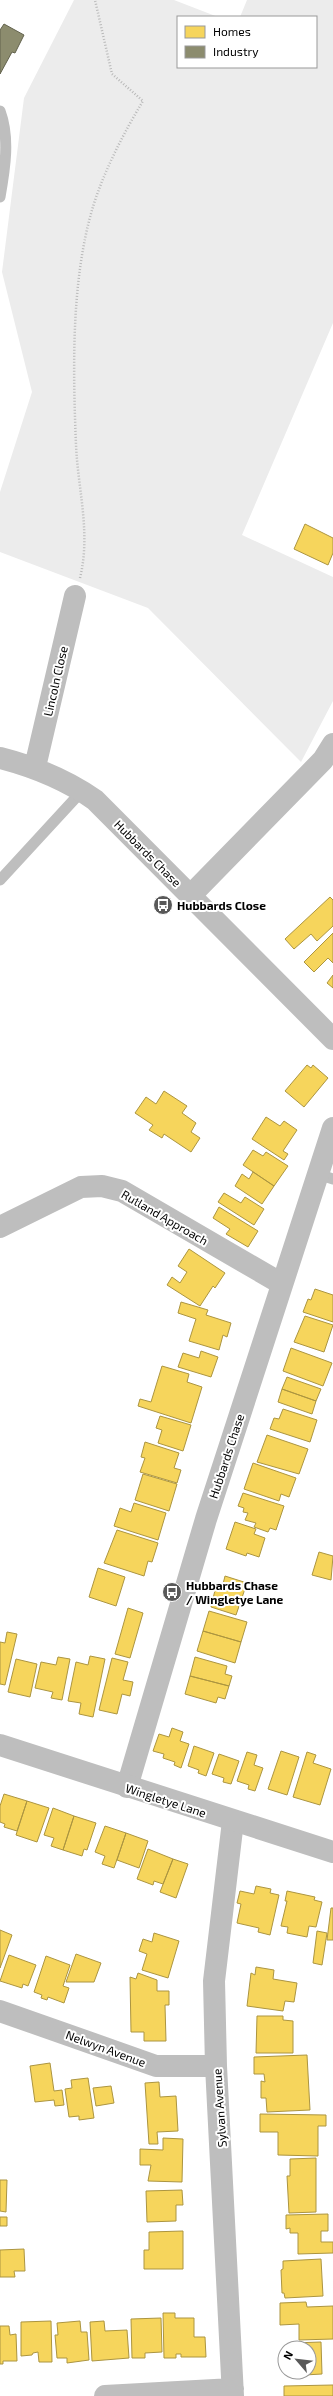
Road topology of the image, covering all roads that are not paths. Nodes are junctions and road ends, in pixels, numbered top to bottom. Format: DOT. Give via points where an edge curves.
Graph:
graph roads {
  1 [pos="0,111"];
  2 [pos="0,197"];
  3 [pos="75,596"];
  4 [pos="330,754"];
  5 [pos="0,758"];
  6 [pos="35,767"];
  7 [pos="82,791"];
  8 [pos="0,880"];
  9 [pos="190,896"];
  10 [pos="333,1039"];
  11 [pos="333,1128"];
  12 [pos="326,1177"];
  13 [pos="0,1227"];
  14 [pos="282,1284"];
  15 [pos="0,1745"];
  16 [pos="127,1787"];
  17 [pos="233,1822"];
  18 [pos="333,1852"];
  19 [pos="0,2011"];
  20 [pos="216,2066"];
  21 [pos="233,2393"];
  22 [pos="105,2396"];
  1 -- 2 [label="lane" via="6,145 5,172"];
  3 -- 6 [label="street, Lincoln Close"];
  4 -- 9 [label="street"];
  5 -- 6 [label="street, Hubbards Chase"];
  6 -- 7 [label="street, Hubbards Chase"];
  7 -- 8 [label="lane"];
  7 -- 9 [label="street, Hubbards Chase" via="126,830"];
  9 -- 10 [label="street, Hubbards Chase"];
  11 -- 12 [label="street, Hubbards Chase"];
  12 -- 14 [label="street, Hubbards Chase"];
  13 -- 14 [label="street, Rutland Approach" via="81,1187 102,1186 122,1191"];
  14 -- 16 [label="street, Hubbards Chase" via="206,1519"];
  15 -- 16 [label="street, Wingletye Lane"];
  16 -- 17 [label="street, Wingletye Lane"];
  17 -- 18 [label="street, Wingletye Lane"];
  17 -- 20 [label="street, Sylvan Avenue" via="214,1981"];
  19 -- 20 [label="street, Nelwyn Avenue" via="156,2066"];
  20 -- 21 [label="street, Sylvan Avenue"];
  21 -- 22 [label="street"];
}
